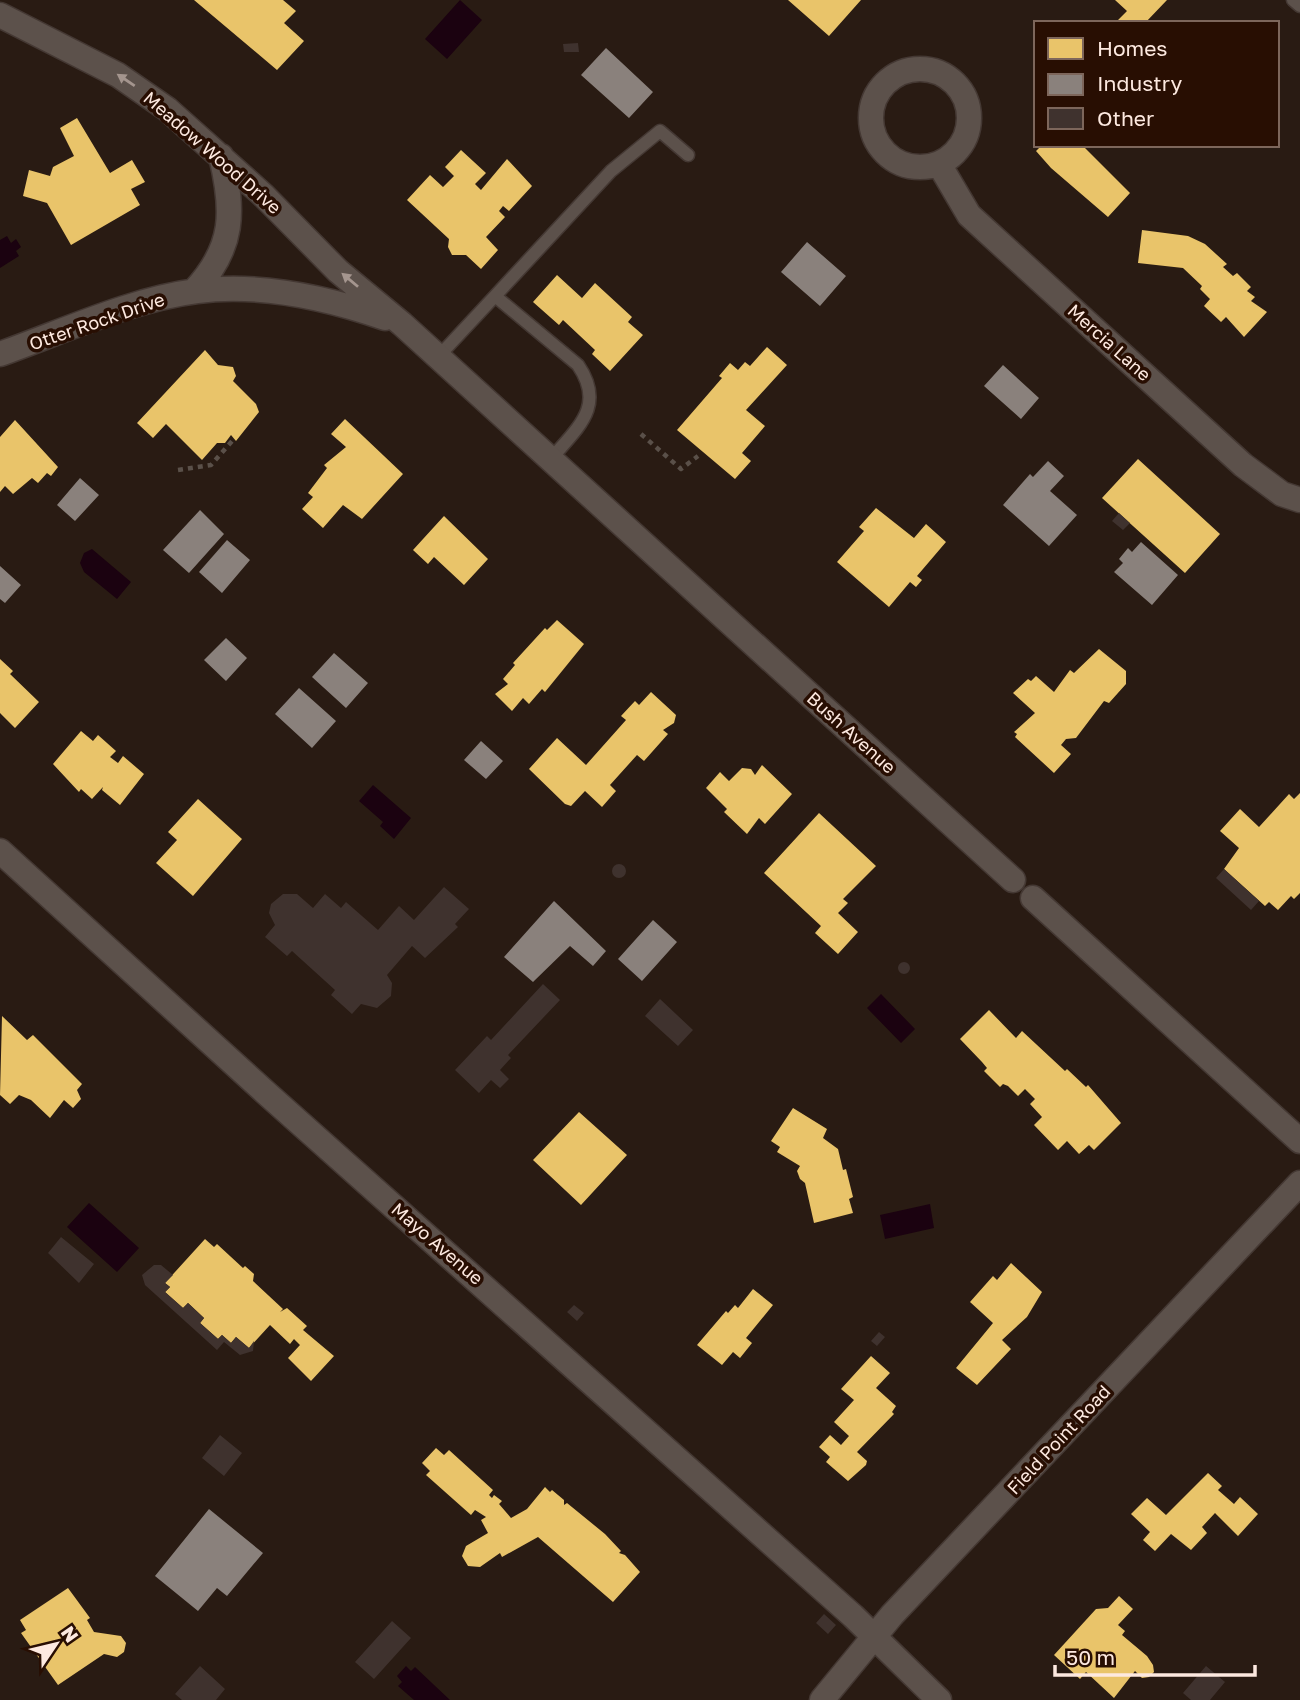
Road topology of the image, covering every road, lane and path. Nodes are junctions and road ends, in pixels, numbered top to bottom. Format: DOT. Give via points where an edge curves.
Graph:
graph roads {
  1 [pos="1293,0"];
  2 [pos="1300,6"];
  3 [pos="0,15"];
  4 [pos="688,155"];
  5 [pos="221,156"];
  6 [pos="939,164"];
  7 [pos="194,291"];
  8 [pos="495,296"];
  9 [pos="402,324"];
  10 [pos="0,354"];
  11 [pos="438,357"];
  12 [pos="641,434"];
  13 [pos="233,440"];
  14 [pos="698,456"];
  15 [pos="551,459"];
  16 [pos="178,470"];
  17 [pos="1300,500"];
  18 [pos="0,851"];
  19 [pos="1013,880"];
  20 [pos="1033,898"];
  21 [pos="1300,1141"];
  22 [pos="1300,1183"];
  23 [pos="873,1638"];
  24 [pos="822,1700"];
  25 [pos="939,1700"];
  1 -- 2 [label="lane"];
  5 -- 3 [label="street, Meadow Wood Drive, one-way" via="167,109 118,75"];
  4 -- 8 [label="lane" via="660,131 611,171"];
  5 -- 7 [label="street" via="230,197 225,243 219,261"];
  9 -- 5 [label="street, Meadow Wood Drive, one-way" via="338,271"];
  6 -- 6 [label="street" via="956,152 966,135 968,106 943,74 908,69 891,77 878,91 871,127 883,152 897,162 922,168"];
  6 -- 17 [label="street, Mercia Lane" via="969,215 1242,465 1282,495"];
  7 -- 9 [label="street, Otter Rock Drive" via="300,293"];
  7 -- 10 [label="street, Otter Rock Drive" via="146,302"];
  8 -- 11 [label="lane"];
  8 -- 15 [label="lane" via="578,365 587,379 592,398 584,416"];
  9 -- 11 [label="street, Bush Avenue"];
  11 -- 15 [label="street, Bush Avenue"];
  12 -- 14 [label="path" via="681,469"];
  13 -- 16 [label="path" via="211,465"];
  15 -- 19 [label="street, Bush Avenue"];
  18 -- 23 [label="street, Mayo Avenue"];
  19 -- 20 [label="lane, Bush Avenue"];
  20 -- 21 [label="street, Bush Avenue"];
  22 -- 23 [label="street, Field Point Road"];
  23 -- 24 [label="street, Field Point Road"];
  23 -- 25 [label="street, Mayo Avenue"];
}
